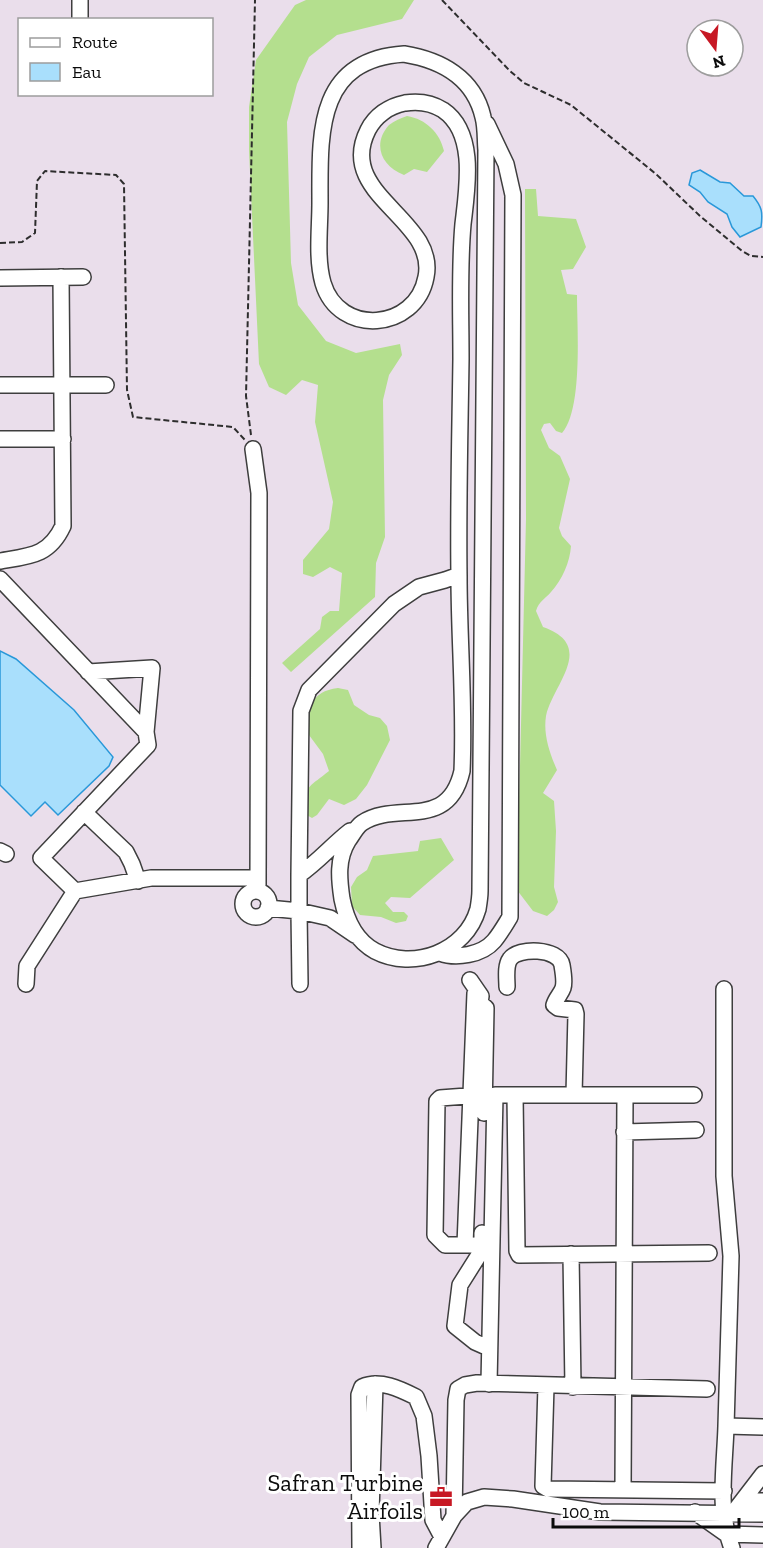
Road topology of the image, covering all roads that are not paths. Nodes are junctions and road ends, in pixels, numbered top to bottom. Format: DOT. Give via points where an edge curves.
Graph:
graph roads {
  1 [pos="80,0"];
  2 [pos="80,18"];
  3 [pos="484,119"];
  4 [pos="61,276"];
  5 [pos="83,277"];
  6 [pos="0,278"];
  7 [pos="0,384"];
  8 [pos="63,385"];
  9 [pos="106,385"];
  10 [pos="0,439"];
  11 [pos="63,439"];
  12 [pos="253,449"];
  13 [pos="0,561"];
  14 [pos="459,575"];
  15 [pos="0,579"];
  16 [pos="88,672"];
  17 [pos="146,732"];
  18 [pos="84,812"];
  19 [pos="360,824"];
  20 [pos="299,875"];
  21 [pos="138,881"];
  22 [pos="256,885"];
  23 [pos="75,891"];
  24 [pos="268,908"];
  25 [pos="299,911"];
  26 [pos="357,937"];
  27 [pos="440,953"];
  28 [pos="26,984"];
  29 [pos="300,984"];
  30 [pos="473,984"];
  31 [pos="507,987"];
  32 [pos="724,989"];
  33 [pos="483,1095"];
  34 [pos="515,1095"];
  35 [pos="574,1095"];
  36 [pos="694,1095"];
  37 [pos="625,1096"];
  38 [pos="696,1130"];
  39 [pos="624,1132"];
  40 [pos="465,1245"];
  41 [pos="487,1245"];
  42 [pos="708,1253"];
  43 [pos="571,1254"];
  44 [pos="623,1254"];
  45 [pos="484,1346"];
  46 [pos="375,1384"];
  47 [pos="489,1384"];
  48 [pos="546,1386"];
  49 [pos="573,1387"];
  50 [pos="623,1388"];
  51 [pos="707,1389"];
  52 [pos="726,1426"];
  53 [pos="763,1427"];
  54 [pos="763,1474"];
  55 [pos="622,1490"];
  56 [pos="724,1491"];
  57 [pos="744,1500"];
  58 [pos="763,1501"];
  59 [pos="695,1512"];
  60 [pos="729,1513"];
  61 [pos="763,1514"];
  62 [pos="454,1516"];
  63 [pos="763,1535"];
  64 [pos="729,1541"];
  65 [pos="439,1543"];
  66 [pos="360,1548"];
  67 [pos="372,1548"];
  1 -- 2 [label="street"];
  3 -- 14 [label="street" via="467,84 451,70 417,56 391,55 361,65 337,88 324,118 320,150 320,267 326,292 339,310 348,315 382,321 414,302 422,291 427,264 411,229 379,197 369,181 362,152 367,131 388,109 407,102 428,103 447,112 460,129 467,168 462,241"];
  3 -- 27 [label="street" via="480,891 478,909 467,930"];
  3 -- 27 [label="street" via="506,164 513,195 510,916 495,940 482,950 458,956"];
  4 -- 5 [label="street"];
  4 -- 6 [label="street"];
  4 -- 8 [label="street"];
  7 -- 8 [label="street"];
  8 -- 9 [label="street"];
  8 -- 11 [label="street"];
  10 -- 11 [label="street"];
  11 -- 13 [label="street" via="63,526 57,539 33,556"];
  12 -- 22 [label="street" via="259,493"];
  14 -- 19 [label="street" via="463,752 459,782 448,800 438,806"];
  14 -- 20 [label="street" via="418,587 394,604 304,699"];
  15 -- 16 [label="street"];
  16 -- 17 [label="street"];
  16 -- 17 [label="street" via="152,668"];
  17 -- 18 [label="street" via="148,746"];
  18 -- 21 [label="street" via="126,852"];
  18 -- 23 [label="street" via="41,858"];
  19 -- 20 [label="street"];
  19 -- 26 [label="street" via="342,853 339,874 347,917"];
  20 -- 25 [label="street"];
  21 -- 22 [label="street" via="151,878"];
  21 -- 23 [label="street"];
  22 -- 24 [label="street" via="268,898"];
  22 -- 24 [label="street" via="245,897 245,911 255,917"];
  23 -- 28 [label="street" via="27,966"];
  24 -- 25 [label="street"];
  25 -- 26 [label="street" via="330,918"];
  25 -- 29 [label="street"];
  26 -- 27 [label="street" via="391,957 411,960"];
  30 -- 33 [label="street" via="486,1008"];
  31 -- 35 [label="street" via="511,958 521,952 558,955 563,987 554,1005 575,1010 576,1014"];
  32 -- 52 [label="street" via="724,1176 731,1256"];
  33 -- 34 [label="street"];
  33 -- 40 [label="street"];
  33 -- 40 [label="street" via="437,1101 435,1235 445,1245"];
  33 -- 41 [label="street"];
  34 -- 35 [label="street"];
  34 -- 43 [label="street" via="517,1253"];
  35 -- 37 [label="street"];
  36 -- 37 [label="street"];
  37 -- 39 [label="street"];
  38 -- 39 [label="street"];
  39 -- 44 [label="street"];
  40 -- 41 [label="street"];
  41 -- 45 [label="street" via="460,1285 455,1326"];
  41 -- 47 [label="street"];
  42 -- 44 [label="street"];
  43 -- 44 [label="street"];
  43 -- 49 [label="street"];
  44 -- 50 [label="street"];
  46 -- 65 [label="street" via="396,1387 416,1397 424,1416 433,1520"];
  46 -- 66 [label="street" via="362,1387 359,1395"];
  46 -- 67 [label="street"];
  47 -- 48 [label="street"];
  47 -- 62 [label="street" via="458,1389"];
  48 -- 49 [label="street"];
  48 -- 55 [label="street" via="543,1486"];
  49 -- 50 [label="street"];
  50 -- 51 [label="street"];
  50 -- 55 [label="street"];
  52 -- 53 [label="street"];
  52 -- 56 [label="street"];
  54 -- 57 [label="street"];
  55 -- 56 [label="street"];
  56 -- 60 [label="street"];
  57 -- 58 [label="street"];
  57 -- 60 [label="street"];
  59 -- 60 [label="street"];
  59 -- 62 [label="street" via="600,1512 484,1497 467,1502"];
  59 -- 64 [label="street"];
  60 -- 61 [label="street"];
  60 -- 64 [label="street"];
  62 -- 65 [label="street"];
  63 -- 64 [label="street"];
}
